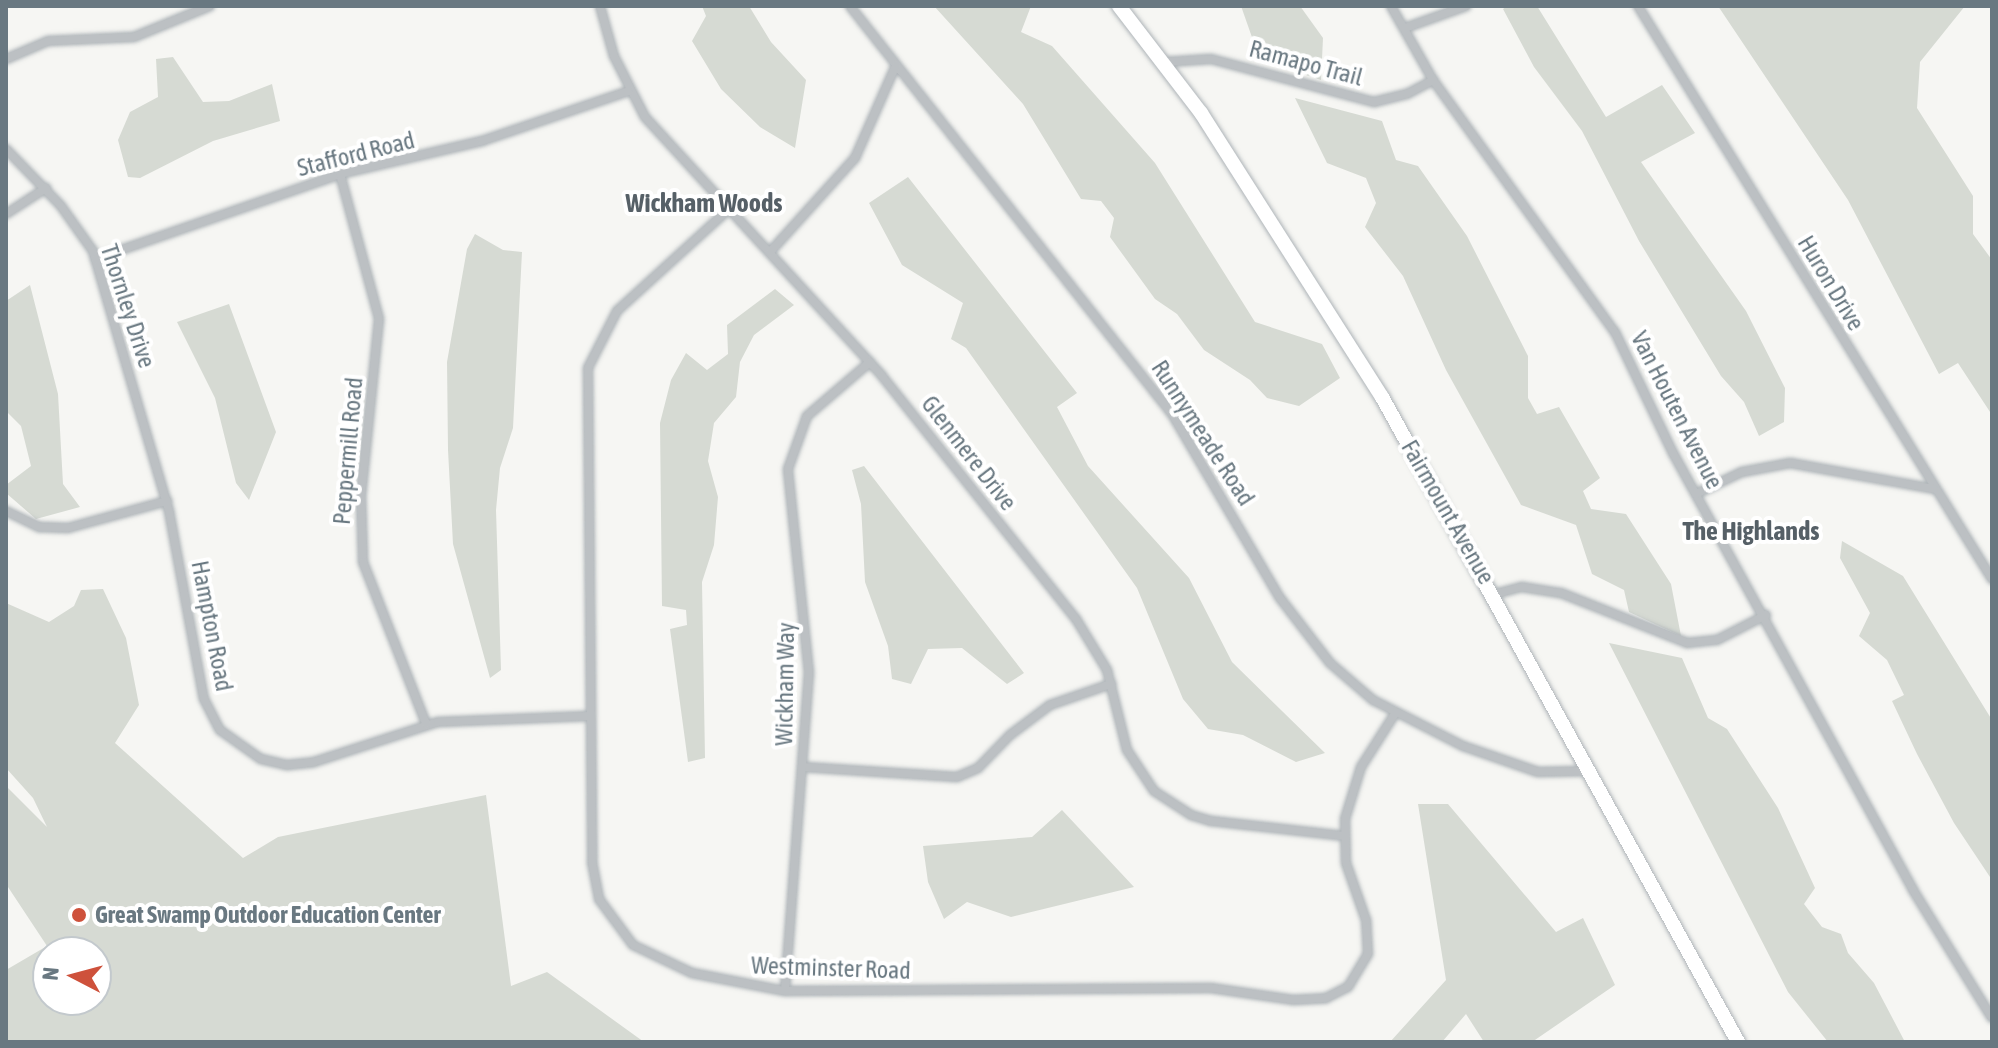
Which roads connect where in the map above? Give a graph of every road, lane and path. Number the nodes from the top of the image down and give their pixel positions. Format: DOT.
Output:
graph roads {
  1 [pos="210,6"];
  2 [pos="600,6"];
  3 [pos="850,6"];
  4 [pos="1119,6"];
  5 [pos="1391,6"];
  6 [pos="1466,6"];
  7 [pos="1638,6"];
  8 [pos="1405,28"];
  9 [pos="6,59"];
  10 [pos="1165,62"];
  11 [pos="896,65"];
  12 [pos="1433,80"];
  13 [pos="629,91"];
  14 [pos="6,149"];
  15 [pos="340,174"];
  16 [pos="46,188"];
  17 [pos="729,209"];
  18 [pos="6,214"];
  19 [pos="770,252"];
  20 [pos="95,259"];
  21 [pos="870,362"];
  22 [pos="1934,489"];
  23 [pos="1696,494"];
  24 [pos="167,501"];
  25 [pos="6,511"];
  26 [pos="1992,579"];
  27 [pos="1495,594"];
  28 [pos="1766,615"];
  29 [pos="1111,684"];
  30 [pos="1396,712"];
  31 [pos="590,716"];
  32 [pos="426,724"];
  33 [pos="803,767"];
  34 [pos="1589,771"];
  35 [pos="1344,836"];
  36 [pos="785,991"];
  37 [pos="1992,1018"];
  38 [pos="1738,1042"];
  1 -- 9 [label="street"];
  2 -- 13 [label="street, Glenmere Drive"];
  3 -- 11 [label="street, Runnymeade Road"];
  4 -- 10 [label="main road, Fairmount Avenue"];
  5 -- 8 [label="street, Van Houten Avenue"];
  6 -- 8 [label="street"];
  7 -- 22 [label="street, Huron Drive"];
  8 -- 12 [label="street, Van Houten Avenue"];
  10 -- 12 [label="street, Ramapo Trail"];
  10 -- 27 [label="main road, Fairmount Avenue"];
  11 -- 19 [label="street"];
  11 -- 30 [label="street, Runnymeade Road"];
  12 -- 23 [label="street, Van Houten Avenue"];
  13 -- 15 [label="street, Stafford Road"];
  13 -- 17 [label="street, Glenmere Drive"];
  14 -- 16 [label="street, Thornley Drive"];
  15 -- 20 [label="street, Stafford Road"];
  15 -- 32 [label="street, Peppermill Road"];
  16 -- 18 [label="street"];
  16 -- 20 [label="street, Thornley Drive"];
  17 -- 19 [label="street, Glenmere Drive"];
  17 -- 31 [label="street, Westminster Road"];
  19 -- 21 [label="street, Glenmere Drive"];
  20 -- 24 [label="street, Thornley Drive"];
  21 -- 29 [label="street, Glenmere Drive"];
  21 -- 33 [label="street, Wickham Way"];
  22 -- 23 [label="street"];
  22 -- 26 [label="street, Huron Drive"];
  23 -- 28 [label="street, Van Houten Avenue"];
  24 -- 25 [label="street"];
  24 -- 32 [label="street, Hampton Road"];
  27 -- 28 [label="street"];
  27 -- 34 [label="main road, Fairmount Avenue"];
  28 -- 37 [label="street, Van Houten Avenue"];
  29 -- 33 [label="street"];
  29 -- 35 [label="street, Glenmere Drive"];
  30 -- 34 [label="street, Runnymeade Road"];
  30 -- 35 [label="street, Westminster Road"];
  31 -- 32 [label="street, Hampton Road"];
  31 -- 36 [label="street, Westminster Road"];
  33 -- 36 [label="street, Wickham Way"];
  34 -- 38 [label="main road, Fairmount Avenue"];
  35 -- 36 [label="street, Westminster Road"];
}
